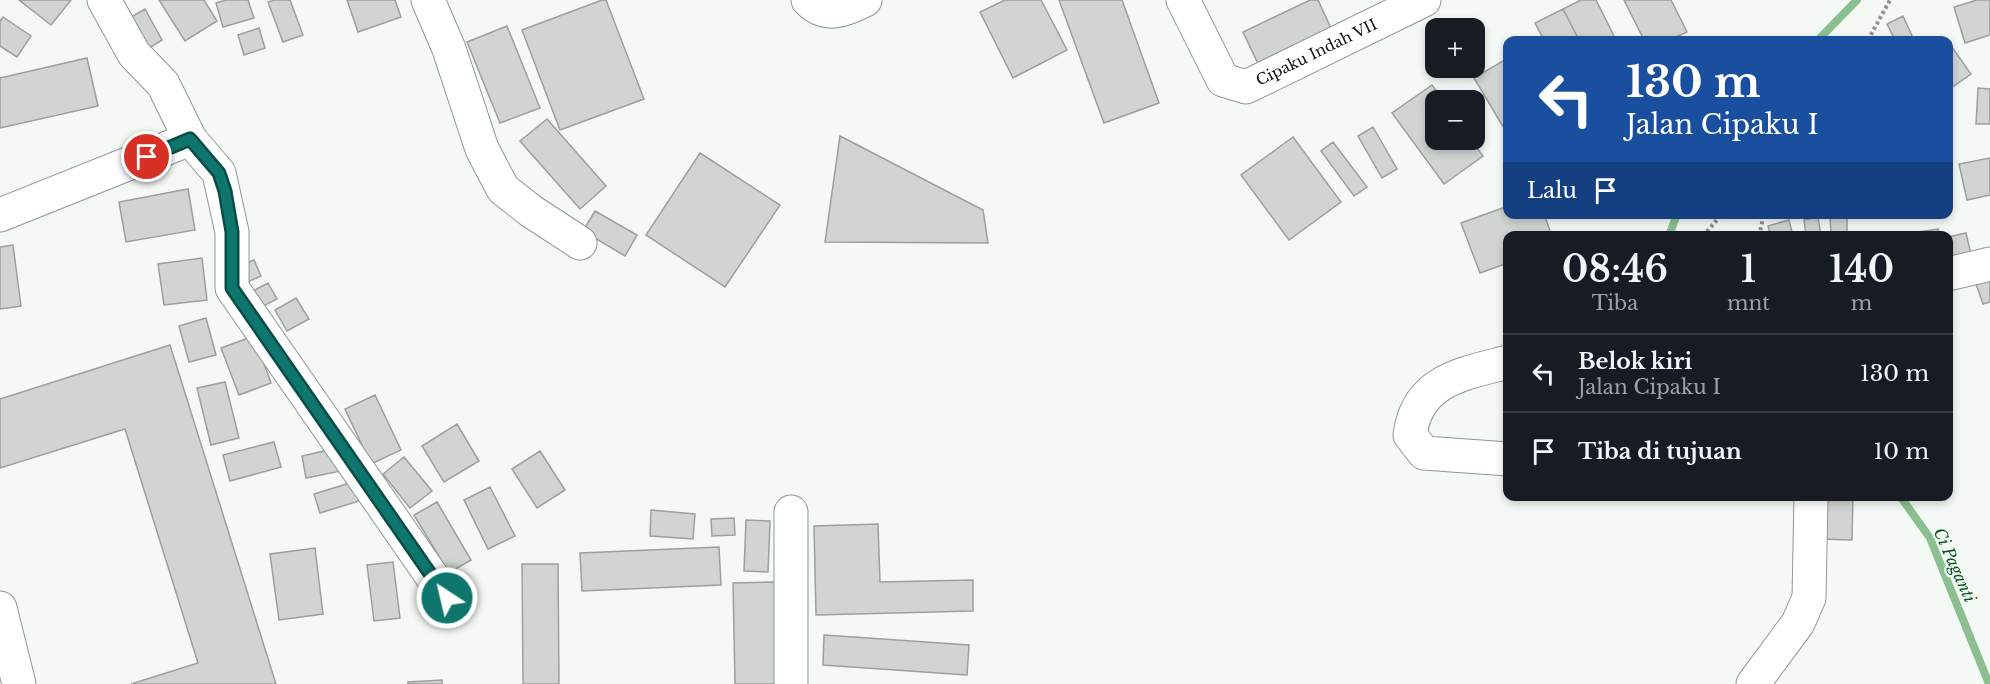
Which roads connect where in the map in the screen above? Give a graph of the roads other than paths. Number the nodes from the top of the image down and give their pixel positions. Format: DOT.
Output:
graph roads {
  1 [pos="104,0"];
  2 [pos="428,0"];
  3 [pos="808,0"];
  4 [pos="865,0"];
  5 [pos="1183,0"];
  6 [pos="1424,0"];
  7 [pos="190,139"];
  8 [pos="0,215"];
  9 [pos="580,243"];
  10 [pos="1990,264"];
  11 [pos="1953,273"];
  12 [pos="1503,363"];
  13 [pos="1503,459"];
  14 [pos="1811,501"];
  15 [pos="791,512"];
  16 [pos="447,598"];
  17 [pos="0,608"];
  18 [pos="19,684"];
  19 [pos="791,684"];
  20 [pos="1753,684"];
  1 -- 7 [label="street"];
  2 -- 9 [label="street"];
  3 -- 4 [label="street"];
  5 -- 6 [label="street, Cipaku Indah VII"];
  7 -- 8 [label="street"];
  7 -- 16 [label="street"];
  10 -- 11 [label="street"];
  12 -- 13 [label="street"];
  14 -- 20 [label="street"];
  15 -- 19 [label="street"];
  17 -- 18 [label="street"];
}
